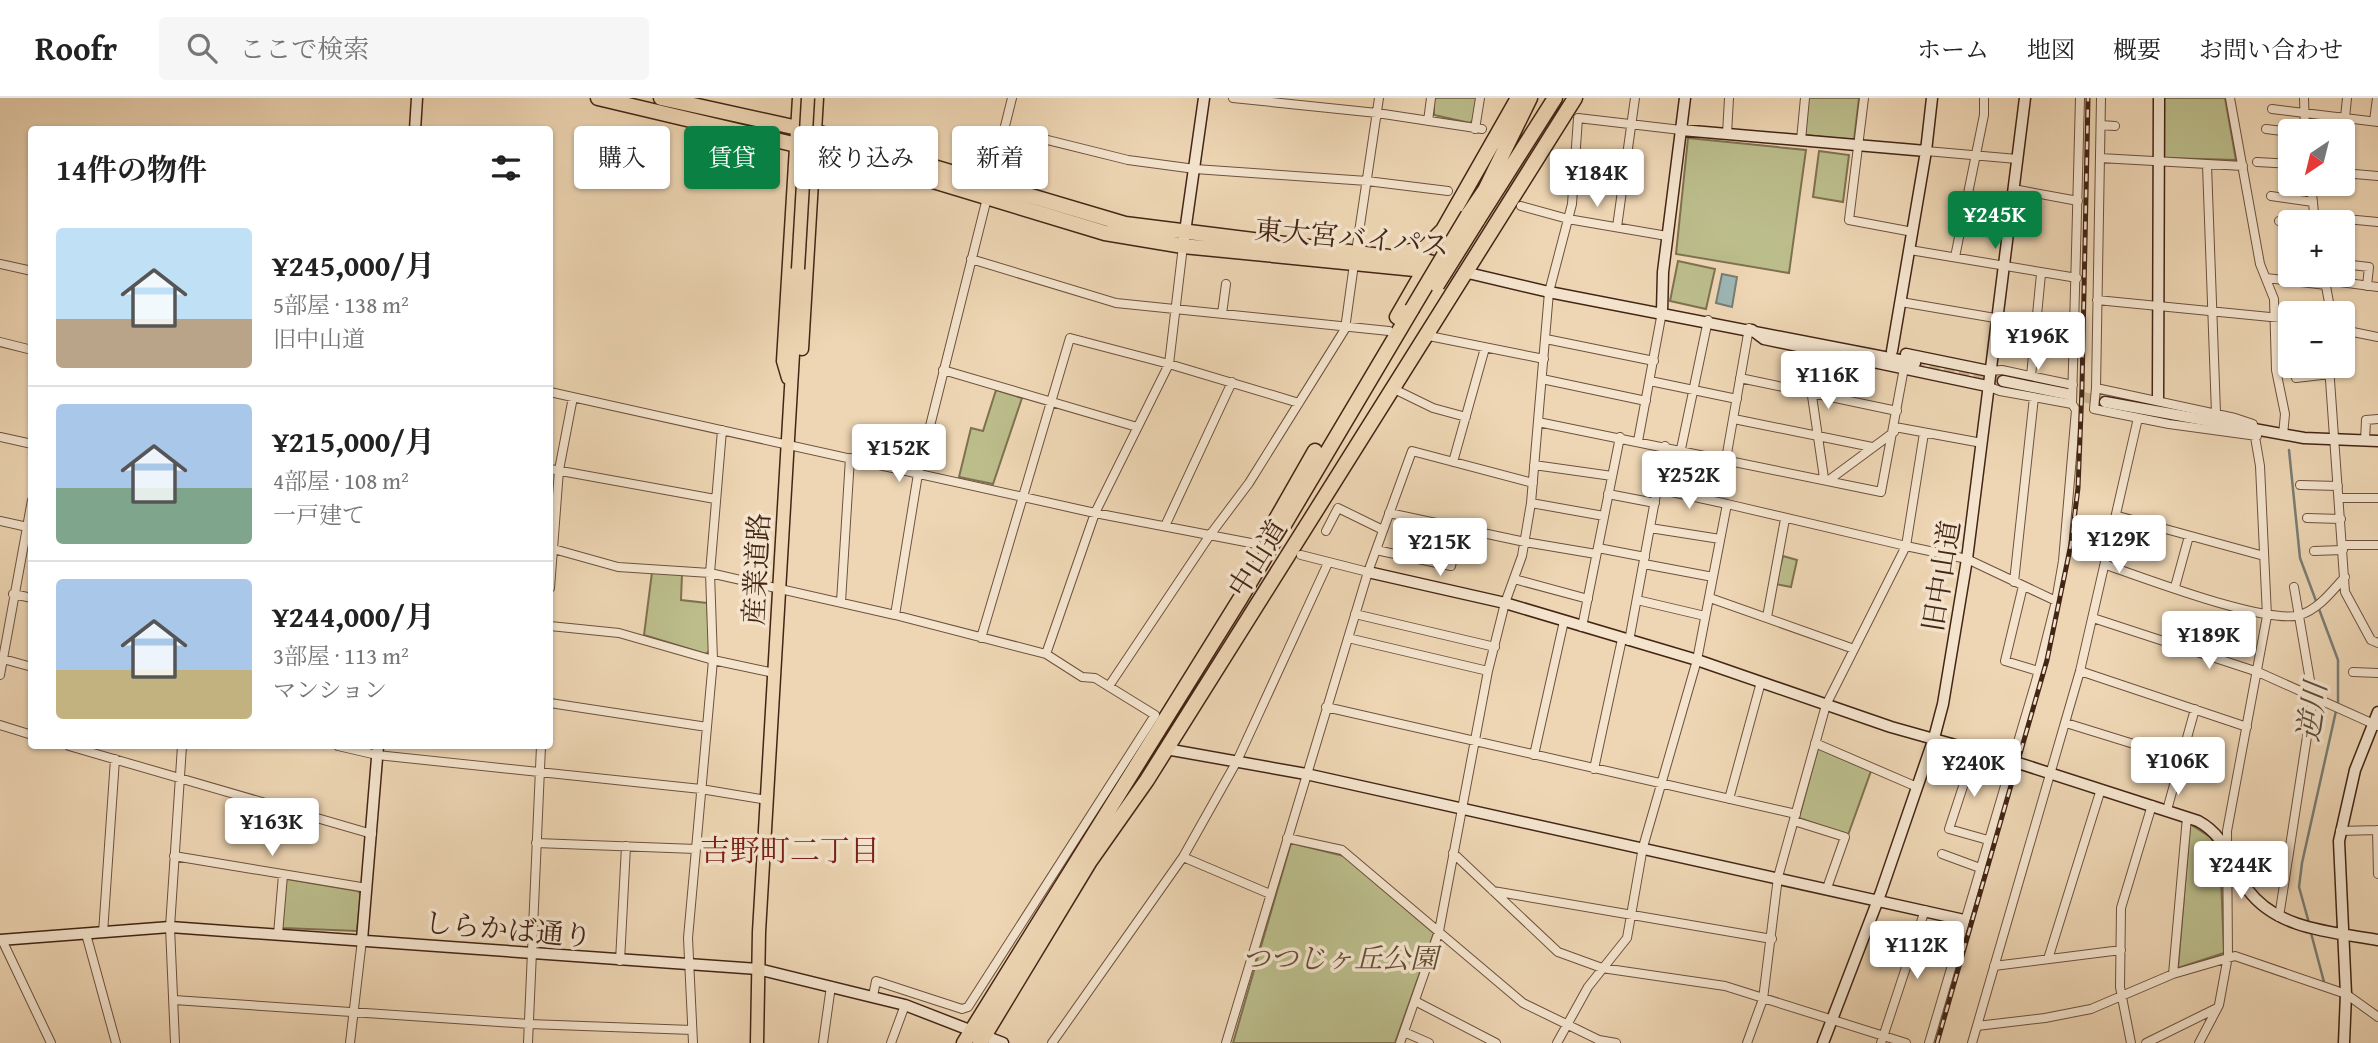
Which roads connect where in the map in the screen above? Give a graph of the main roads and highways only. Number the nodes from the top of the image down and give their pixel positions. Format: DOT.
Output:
graph roads {
  1 [pos="598,98"];
  2 [pos="661,98"];
  3 [pos="799,98"];
  4 [pos="808,98"];
  5 [pos="817,98"];
  6 [pos="1510,98"];
  7 [pos="1518,98"];
  8 [pos="1530,98"];
  9 [pos="1545,98"];
  10 [pos="1555,98"];
  11 [pos="1575,98"];
  12 [pos="794,126"];
  13 [pos="797,126"];
  14 [pos="816,126"];
  15 [pos="1484,130"];
  16 [pos="794,142"];
  17 [pos="938,175"];
  18 [pos="938,179"];
  19 [pos="794,189"];
  20 [pos="812,189"];
  21 [pos="1485,190"];
  22 [pos="988,192"];
  23 [pos="1473,218"];
  24 [pos="1443,230"];
  25 [pos="1378,256"];
  26 [pos="1355,258"];
  27 [pos="1426,267"];
  28 [pos="1464,272"];
  29 [pos="791,392"];
  30 [pos="1243,603"];
  31 [pos="1213,674"];
  32 [pos="1090,861"];
  33 [pos="975,1038"];
  34 [pos="757,1043"];
  1 -- 16 [label="highway, 東大宮バイパス"];
  2 -- 12 [label="highway, 東大宮バイパス"];
  3 -- 13 [label="main road"];
  4 -- 29 [label="main road, 産業道路, bridge"];
  5 -- 14 [label="main road"];
  6 -- 15 [label="highway"];
  7 -- 15 [label="highway"];
  8 -- 21 [label="highway, 中山道"];
  9 -- 21 [label="highway"];
  10 -- 23 [label="highway"];
  11 -- 28 [label="highway, 中山道"];
  15 -- 24 [label="highway"];
  17 -- 22 [label="highway, 東大宮バイパス"];
  18 -- 22 [label="highway, 東大宮バイパス"];
  19 -- 29 [label="main road"];
  20 -- 29 [label="main road"];
  21 -- 23 [label="highway, 中山道"];
  22 -- 26 [label="highway, 東大宮バイパス"];
  23 -- 30 [label="highway, 中山道, bridge"];
  24 -- 25 [label="highway"];
  24 -- 28 [label="highway"];
  25 -- 26 [label="highway, 東大宮バイパス"];
  25 -- 27 [label="highway, 東大宮バイパス"];
  26 -- 27 [label="highway, 東大宮バイパス"];
  27 -- 28 [label="highway, 東大宮バイパス"];
  27 -- 30 [label="highway"];
  28 -- 31 [label="highway, 中山道"];
  29 -- 34 [label="main road, 産業道路"];
  30 -- 31 [label="highway"];
  30 -- 32 [label="highway"];
  30 -- 33 [label="highway, 中山道"];
  31 -- 32 [label="highway, 中山道"];
  32 -- 33 [label="highway, 中山道"];
}
